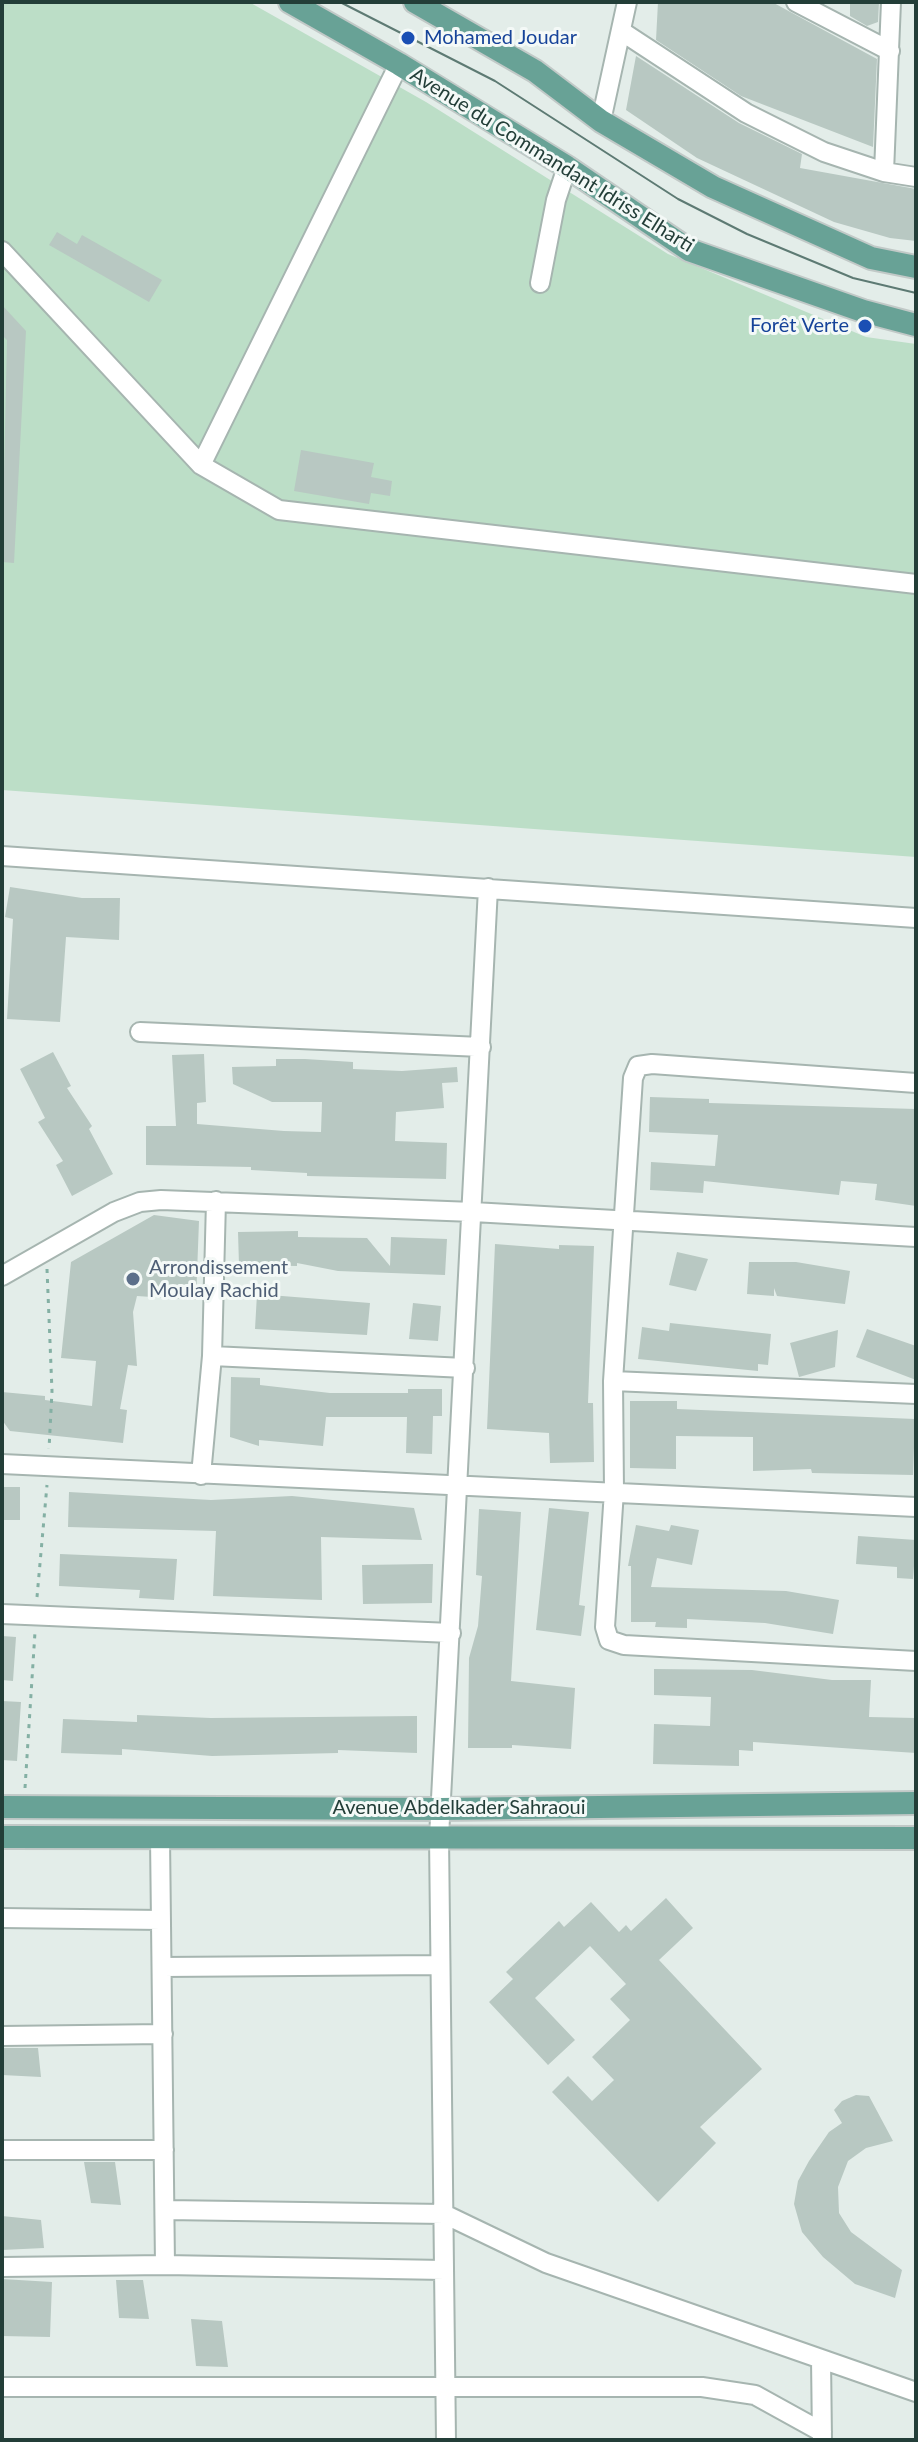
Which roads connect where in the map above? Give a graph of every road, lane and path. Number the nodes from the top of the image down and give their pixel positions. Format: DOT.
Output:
graph roads {
  1 [pos="290,2"];
  2 [pos="415,2"];
  3 [pos="627,2"];
  4 [pos="796,2"];
  5 [pos="891,2"];
  6 [pos="621,31"];
  7 [pos="890,51"];
  8 [pos="399,64"];
  9 [pos="601,121"];
  10 [pos="567,167"];
  11 [pos="884,172"];
  12 [pos="916,177"];
  13 [pos="2,251"];
  14 [pos="916,267"];
  15 [pos="540,283"];
  16 [pos="916,325"];
  17 [pos="201,465"];
  18 [pos="916,584"];
  19 [pos="2,856"];
  20 [pos="488,888"];
  21 [pos="916,918"];
  22 [pos="140,1032"];
  23 [pos="481,1047"];
  24 [pos="916,1083"];
  25 [pos="216,1201"];
  26 [pos="473,1212"];
  27 [pos="623,1221"];
  28 [pos="916,1237"];
  29 [pos="46,1253"];
  30 [pos="2,1276"];
  31 [pos="212,1356"];
  32 [pos="465,1368"];
  33 [pos="613,1381"];
  34 [pos="916,1394"];
  35 [pos="2,1464"];
  36 [pos="48,1466"];
  37 [pos="201,1475"];
  38 [pos="458,1488"];
  39 [pos="614,1491"];
  40 [pos="916,1507"];
  41 [pos="2,1614"];
  42 [pos="36,1616"];
  43 [pos="451,1633"];
  44 [pos="916,1661"];
  45 [pos="916,1803"];
  46 [pos="13,1807"];
  47 [pos="441,1809"];
  48 [pos="2,1837"];
  49 [pos="439,1837"];
  50 [pos="160,1838"];
  51 [pos="916,1838"];
  52 [pos="2,1918"];
  53 [pos="161,1920"];
  54 [pos="440,1965"];
  55 [pos="162,1967"];
  56 [pos="163,2034"];
  57 [pos="2,2036"];
  58 [pos="2,2150"];
  59 [pos="164,2150"];
  60 [pos="166,2210"];
  61 [pos="444,2214"];
  62 [pos="165,2265"];
  63 [pos="2,2267"];
  64 [pos="444,2270"];
  65 [pos="821,2359"];
  66 [pos="2,2387"];
  67 [pos="445,2388"];
  68 [pos="916,2392"];
  69 [pos="822,2436"];
  70 [pos="446,2440"];
  1 -- 8 [label="main road, Avenue du Commandant Idriss Elharti"];
  2 -- 9 [label="main road"];
  3 -- 6 [label="street"];
  4 -- 7 [label="street"];
  5 -- 7 [label="street"];
  6 -- 9 [label="street"];
  6 -- 11 [label="street"];
  7 -- 11 [label="street"];
  8 -- 10 [label="main road, Avenue du Commandant Idriss Elharti"];
  8 -- 17 [label="street"];
  9 -- 14 [label="main road"];
  10 -- 15 [label="street"];
  10 -- 16 [label="main road, Avenue du Commandant Idriss Elharti"];
  11 -- 12 [label="street"];
  13 -- 17 [label="street"];
  17 -- 18 [label="street"];
  19 -- 20 [label="street"];
  20 -- 21 [label="street"];
  20 -- 23 [label="street"];
  22 -- 23 [label="street"];
  23 -- 26 [label="street"];
  24 -- 27 [label="street"];
  25 -- 26 [label="street"];
  25 -- 29 [label="street"];
  25 -- 31 [label="street"];
  26 -- 27 [label="street"];
  26 -- 32 [label="street"];
  27 -- 28 [label="street"];
  27 -- 33 [label="street"];
  29 -- 30 [label="street"];
  29 -- 36 [label="path"];
  31 -- 32 [label="street"];
  31 -- 37 [label="street"];
  32 -- 38 [label="street"];
  33 -- 34 [label="street"];
  33 -- 39 [label="street"];
  35 -- 36 [label="street"];
  36 -- 37 [label="street"];
  36 -- 42 [label="path"];
  37 -- 38 [label="street"];
  38 -- 39 [label="street"];
  38 -- 43 [label="street"];
  39 -- 40 [label="street"];
  39 -- 44 [label="street"];
  41 -- 42 [label="street"];
  42 -- 43 [label="street"];
  42 -- 46 [label="path"];
  43 -- 47 [label="street"];
  45 -- 47 [label="main road, Avenue Abdelkader Sahraoui"];
  46 -- 47 [label="main road, Avenue Abdelkader Sahraoui"];
  47 -- 49 [label="street"];
  48 -- 50 [label="main road, Avenue Abdelkader Sahraoui"];
  49 -- 50 [label="main road, Avenue Abdelkader Sahraoui"];
  49 -- 51 [label="main road, Avenue Abdelkader Sahraoui"];
  49 -- 54 [label="street"];
  50 -- 53 [label="street"];
  52 -- 53 [label="street"];
  53 -- 55 [label="street"];
  54 -- 55 [label="street"];
  54 -- 61 [label="street"];
  55 -- 56 [label="street"];
  56 -- 57 [label="street"];
  56 -- 59 [label="street"];
  58 -- 59 [label="street"];
  59 -- 60 [label="street"];
  60 -- 61 [label="street"];
  60 -- 62 [label="street"];
  61 -- 64 [label="street"];
  61 -- 65 [label="street"];
  62 -- 63 [label="street"];
  62 -- 64 [label="street"];
  64 -- 67 [label="street"];
  65 -- 68 [label="street"];
  65 -- 69 [label="street"];
  66 -- 67 [label="street"];
  67 -- 69 [label="street"];
  67 -- 70 [label="street"];
}
